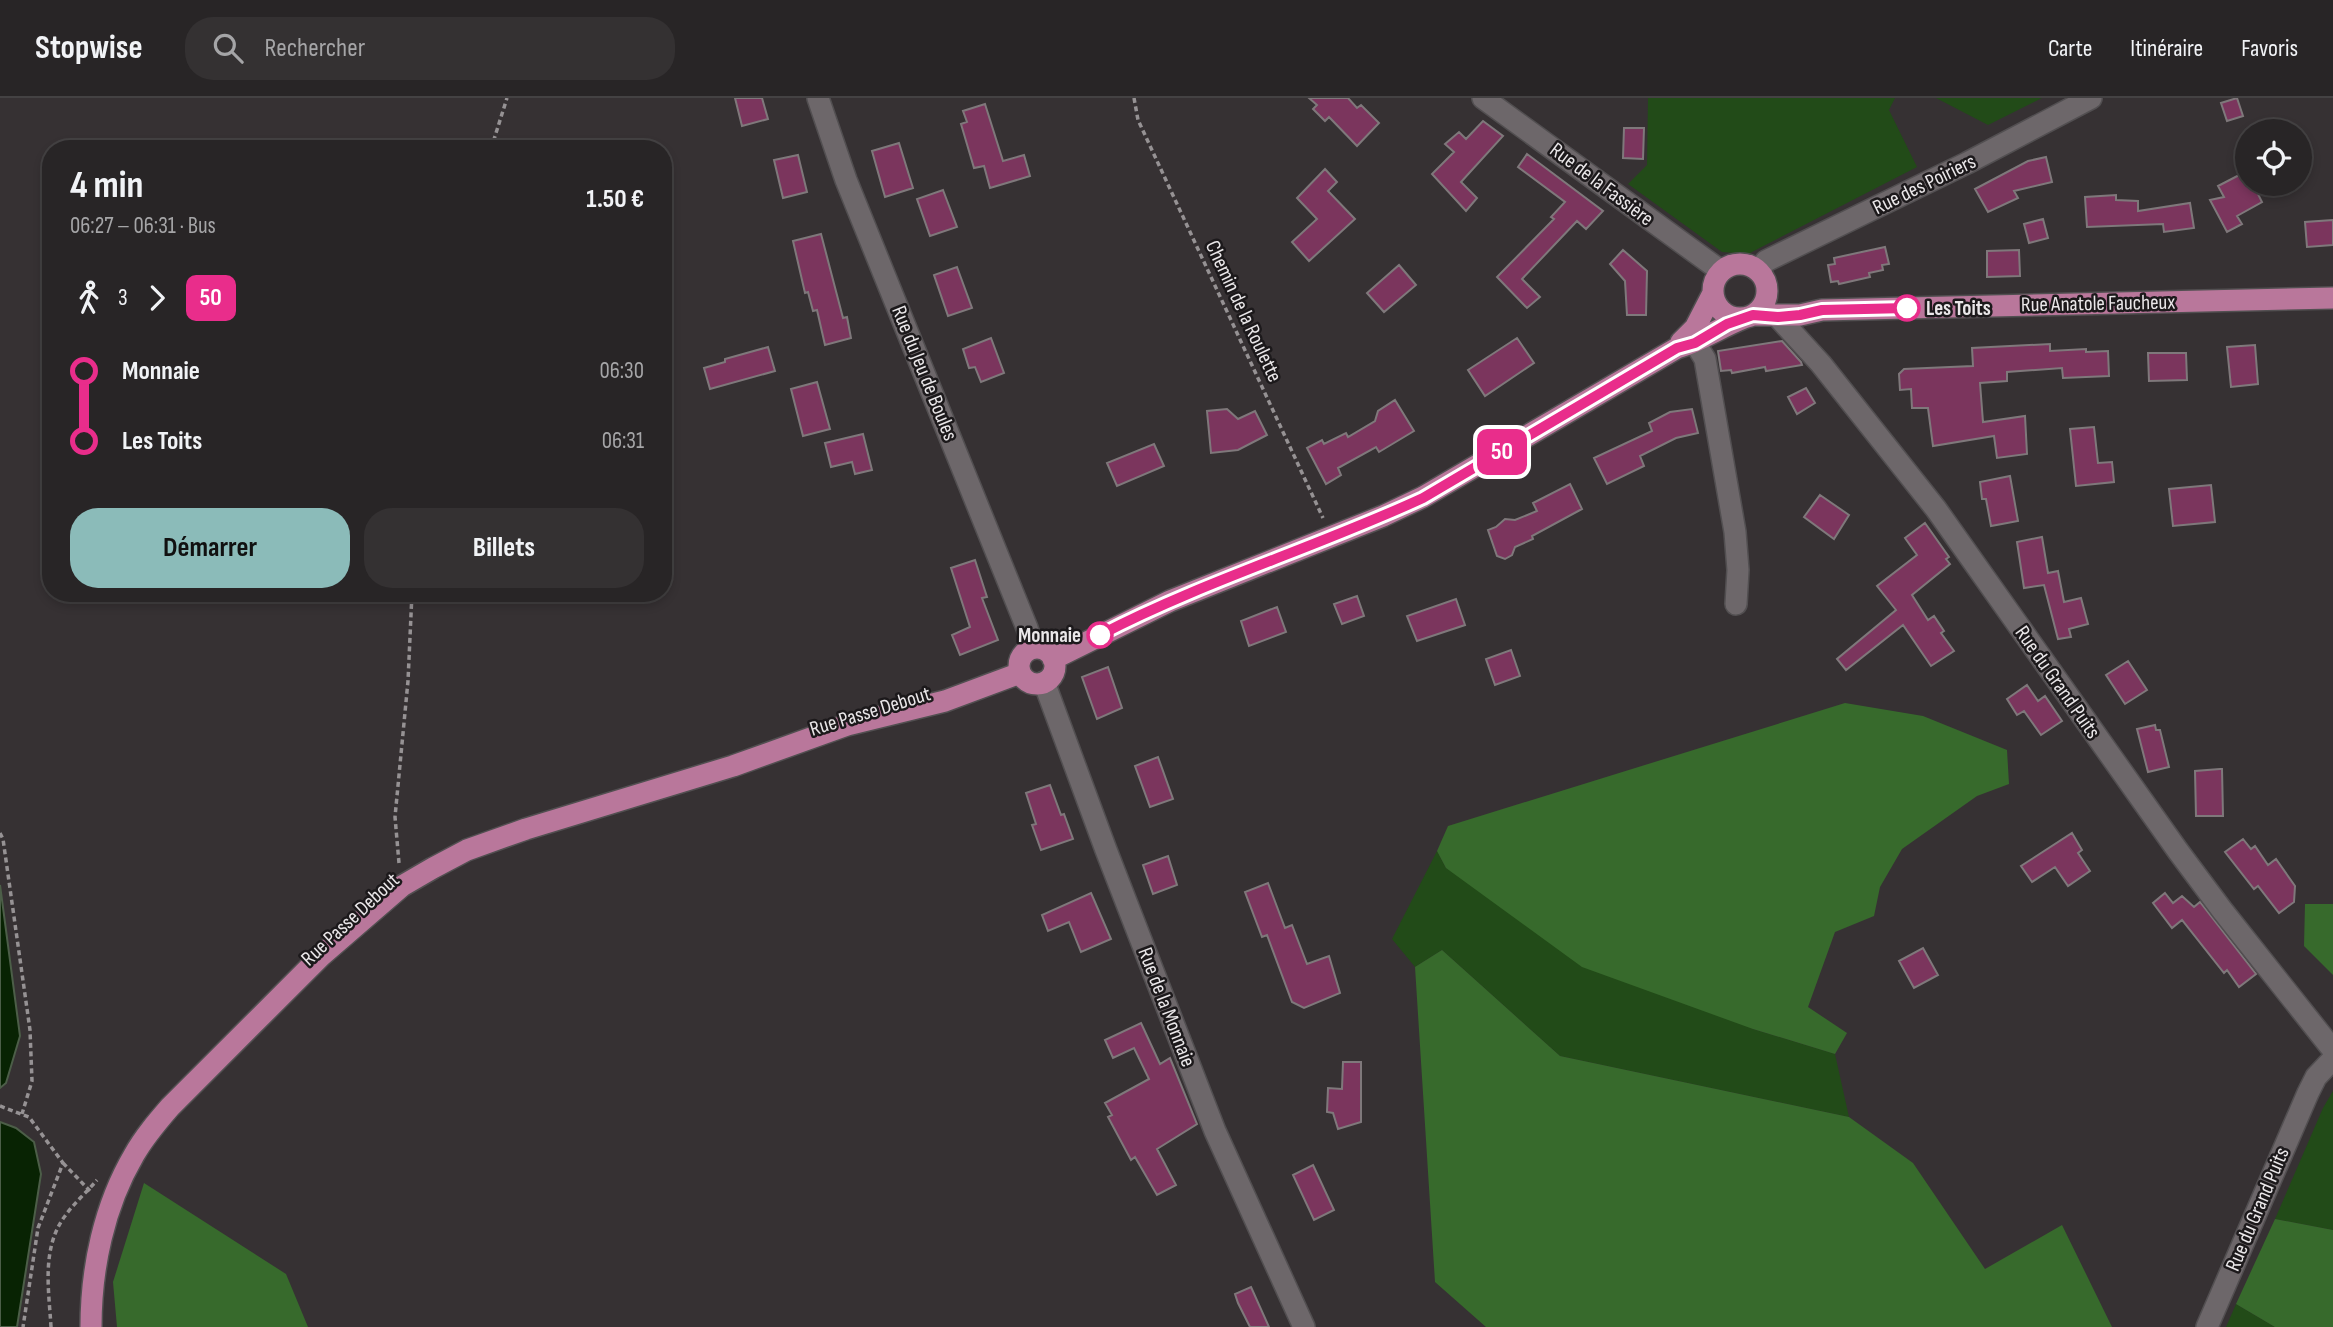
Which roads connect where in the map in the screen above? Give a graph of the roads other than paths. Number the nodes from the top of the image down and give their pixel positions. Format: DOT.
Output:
graph roads {
  1 [pos="818,98"];
  2 [pos="1483,98"];
  3 [pos="2091,98"];
  4 [pos="1721,271"];
  5 [pos="1758,271"];
  6 [pos="1767,293"];
  7 [pos="1712,295"];
  8 [pos="2333,298"];
  9 [pos="1822,310"];
  10 [pos="1749,317"];
  11 [pos="1778,317"];
  12 [pos="1686,345"];
  13 [pos="1736,604"];
  14 [pos="1033,648"];
  15 [pos="1054,659"];
  16 [pos="1020,673"];
  17 [pos="1044,682"];
  18 [pos="2333,1050"];
  19 [pos="2333,1059"];
  20 [pos="91,1327"];
  21 [pos="1304,1327"];
  22 [pos="2207,1327"];
  1 -- 14 [label="street, Rue du Jeu de Boules"];
  2 -- 4 [label="street, Rue de la Fassière"];
  3 -- 5 [label="street, Rue des Poiriers"];
  4 -- 5 [label="main road"];
  4 -- 7 [label="main road"];
  5 -- 6 [label="main road"];
  6 -- 9 [label="main road, Rue Anatole Faucheux"];
  6 -- 10 [label="main road"];
  7 -- 10 [label="main road"];
  7 -- 12 [label="main road"];
  8 -- 9 [label="main road, Rue Anatole Faucheux"];
  9 -- 11 [label="main road, Rue Anatole Faucheux"];
  10 -- 11 [label="main road, Rue Anatole Faucheux"];
  10 -- 12 [label="main road"];
  11 -- 18 [label="street, Rue du Grand Puits"];
  12 -- 13 [label="street"];
  12 -- 15 [label="main road"];
  14 -- 15 [label="main road"];
  14 -- 16 [label="main road"];
  15 -- 17 [label="main road"];
  16 -- 17 [label="main road"];
  16 -- 20 [label="main road, Rue Passe Debout"];
  17 -- 21 [label="street, Rue de la Monnaie"];
  19 -- 22 [label="street, Rue du Grand Puits"];
}
